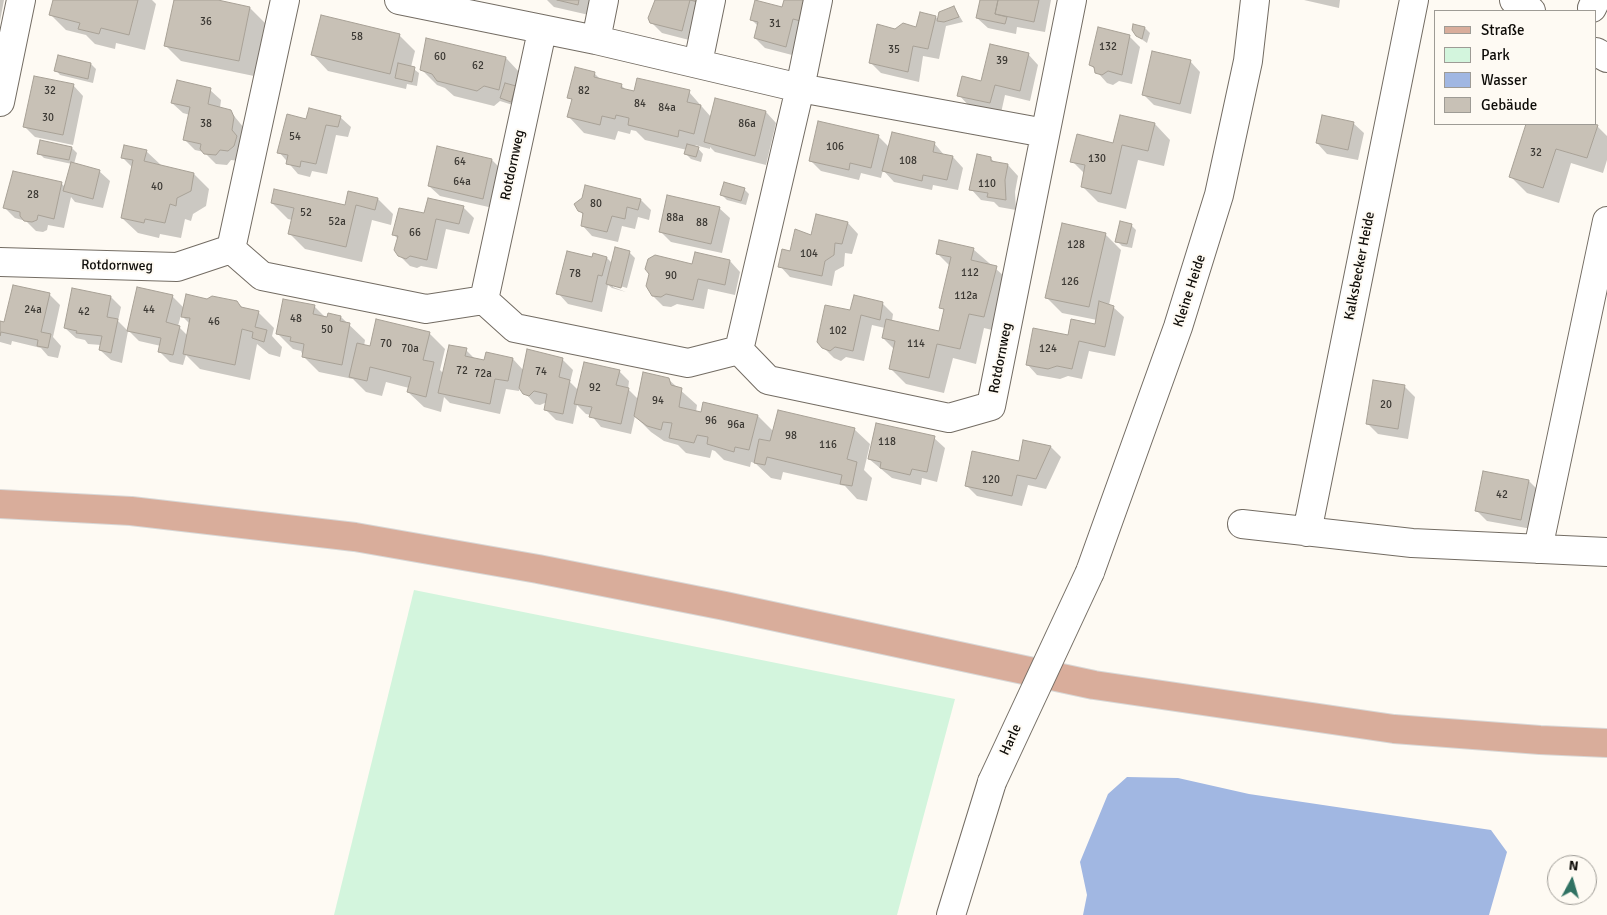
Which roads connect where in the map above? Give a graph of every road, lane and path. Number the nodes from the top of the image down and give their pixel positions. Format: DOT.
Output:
graph roads {
  1 [pos="21,0"];
  2 [pos="284,0"];
  3 [pos="399,0"];
  4 [pos="604,0"];
  5 [pos="711,0"];
  6 [pos="818,0"];
  7 [pos="1072,0"];
  8 [pos="1254,0"];
  9 [pos="1414,0"];
  10 [pos="1514,0"];
  11 [pos="496,10"];
  12 [pos="1529,10"];
  13 [pos="542,30"];
  14 [pos="596,40"];
  15 [pos="698,63"];
  16 [pos="800,88"];
  17 [pos="0,102"];
  18 [pos="1046,133"];
  19 [pos="1607,221"];
  20 [pos="231,249"];
  21 [pos="0,262"];
  22 [pos="484,300"];
  23 [pos="739,350"];
  24 [pos="0,504"];
  25 [pos="1242,524"];
  26 [pos="1307,532"];
  27 [pos="1538,549"];
  28 [pos="1607,552"];
  29 [pos="1090,572"];
  30 [pos="1607,743"];
  31 [pos="950,915"];
  1 -- 17 [label="street"];
  2 -- 20 [label="street"];
  3 -- 11 [label="street"];
  4 -- 14 [label="street"];
  5 -- 15 [label="street"];
  6 -- 16 [label="street"];
  7 -- 18 [label="street, Rotdornweg"];
  8 -- 29 [label="street, Kleine Heide"];
  9 -- 26 [label="street, Kalksbecker Heide"];
  10 -- 12 [label="street"];
  11 -- 13 [label="street"];
  13 -- 14 [label="street"];
  13 -- 22 [label="street, Rotdornweg"];
  14 -- 15 [label="street"];
  15 -- 16 [label="street"];
  16 -- 18 [label="street"];
  16 -- 23 [label="street"];
  18 -- 23 [label="street, Rotdornweg"];
  19 -- 27 [label="street"];
  20 -- 21 [label="street, Rotdornweg"];
  20 -- 22 [label="street"];
  22 -- 23 [label="street"];
  24 -- 30 [label="main road"];
  25 -- 26 [label="street"];
  26 -- 27 [label="street"];
  27 -- 28 [label="street"];
  29 -- 31 [label="street, Harle, bridge"];
}
